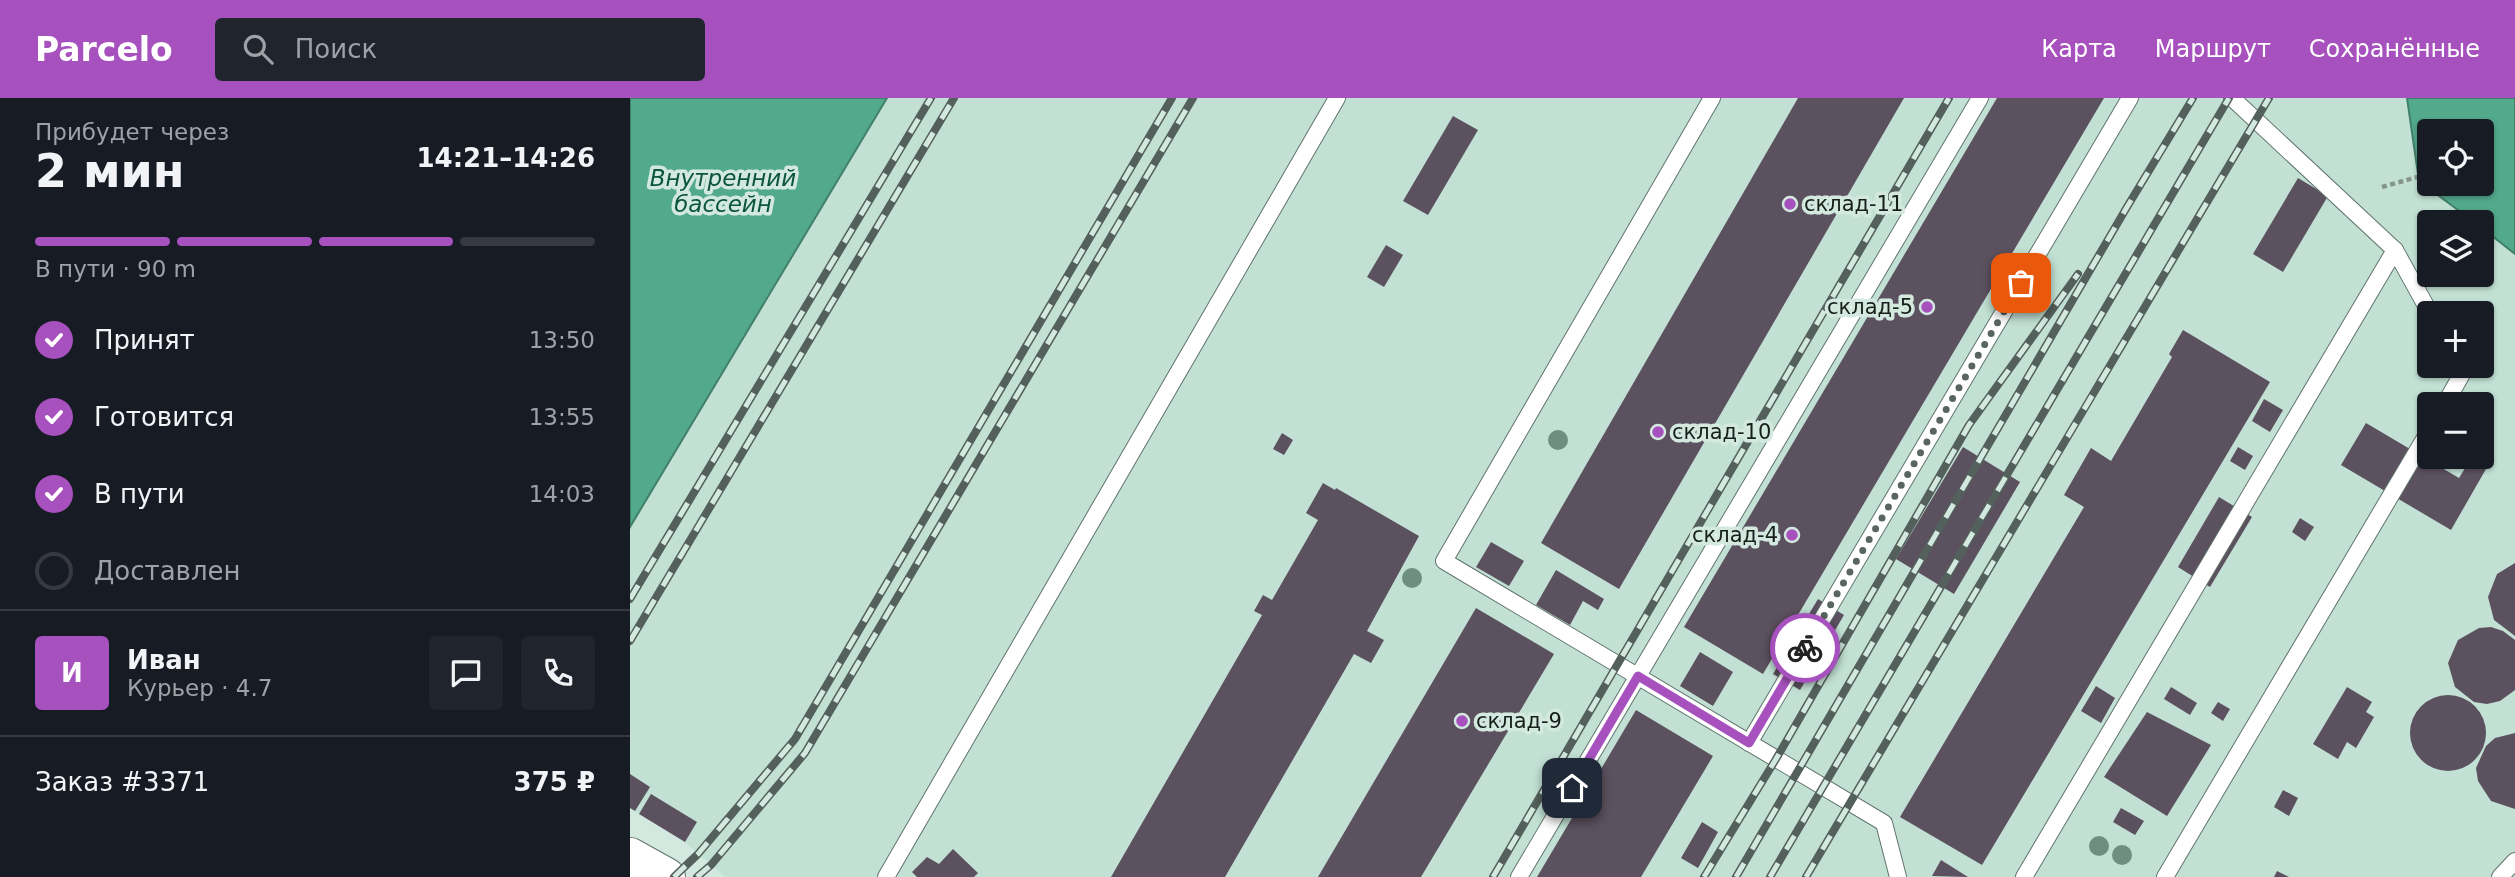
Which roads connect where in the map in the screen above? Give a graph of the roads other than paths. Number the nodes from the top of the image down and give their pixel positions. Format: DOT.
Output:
graph roads {
  1 [pos="1337,98"];
  2 [pos="1712,98"];
  3 [pos="1980,98"];
  4 [pos="2130,98"];
  5 [pos="2232,98"];
  6 [pos="2395,250"];
  7 [pos="2423,301"];
  8 [pos="2417,451"];
  9 [pos="1638,676"];
  10 [pos="1749,743"];
  11 [pos="630,857"];
  12 [pos="2515,862"];
  13 [pos="666,877"];
  14 [pos="886,877"];
  15 [pos="1519,877"];
  16 [pos="1898,877"];
  17 [pos="2024,877"];
  18 [pos="2165,877"];
  19 [pos="2500,877"];
  1 -- 14 [label="lane"];
  2 -- 9 [label="lane"];
  3 -- 9 [label="lane"];
  4 -- 10 [label="lane"];
  5 -- 6 [label="lane"];
  6 -- 7 [label="lane"];
  6 -- 17 [label="lane"];
  8 -- 18 [label="lane"];
  9 -- 10 [label="lane"];
  9 -- 15 [label="lane"];
  10 -- 16 [label="lane"];
  11 -- 13 [label="street"];
  12 -- 19 [label="lane"];
}
